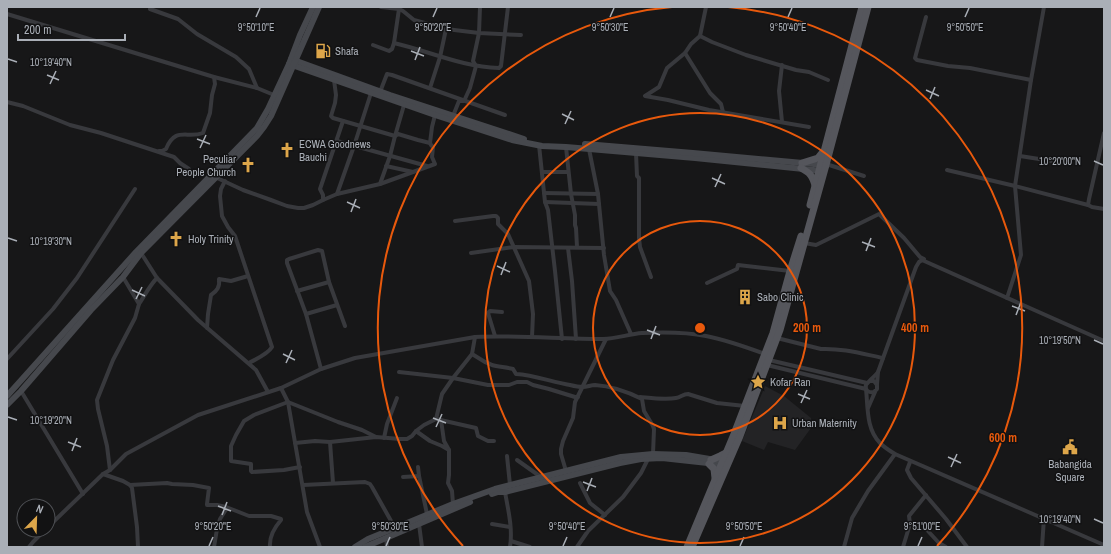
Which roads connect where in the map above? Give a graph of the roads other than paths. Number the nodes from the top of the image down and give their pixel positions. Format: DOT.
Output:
graph roads {
  1 [pos="313,7"];
  2 [pos="319,7"];
  3 [pos="381,7"];
  4 [pos="480,7"];
  5 [pos="508,7"];
  6 [pos="706,7"];
  7 [pos="862,7"];
  8 [pos="868,7"];
  9 [pos="1044,7"];
  10 [pos="150,9"];
  11 [pos="399,10"];
  12 [pos="7,14"];
  13 [pos="926,17"];
  14 [pos="446,29"];
  15 [pos="479,33"];
  16 [pos="505,34"];
  17 [pos="521,35"];
  18 [pos="700,36"];
  19 [pos="394,43"];
  20 [pos="856,43"];
  21 [pos="373,46"];
  22 [pos="299,52"];
  23 [pos="685,53"];
  24 [pos="440,57"];
  25 [pos="292,62"];
  26 [pos="476,66"];
  27 [pos="782,66"];
  28 [pos="305,67"];
  29 [pos="214,77"];
  30 [pos="288,77"];
  31 [pos="334,80"];
  32 [pos="828,80"];
  33 [pos="1031,80"];
  34 [pos="257,88"];
  35 [pos="430,88"];
  36 [pos="380,92"];
  37 [pos="372,93"];
  38 [pos="274,95"];
  39 [pos="464,101"];
  40 [pos="7,102"];
  41 [pos="404,105"];
  42 [pos="723,112"];
  43 [pos="434,115"];
  44 [pos="506,115"];
  45 [pos="453,116"];
  46 [pos="343,121"];
  47 [pos="782,122"];
  48 [pos="360,126"];
  49 [pos="809,127"];
  50 [pos="1104,133"];
  51 [pos="395,136"];
  52 [pos="337,141"];
  53 [pos="430,143"];
  54 [pos="354,146"];
  55 [pos="539,146"];
  56 [pos="566,147"];
  57 [pos="589,148"];
  58 [pos="155,151"];
  59 [pos="824,151"];
  60 [pos="636,153"];
  61 [pos="390,156"];
  62 [pos="1020,156"];
  63 [pos="1058,162"];
  64 [pos="802,165"];
  65 [pos="386,166"];
  66 [pos="428,166"];
  67 [pos="823,167"];
  68 [pos="189,169"];
  69 [pos="947,170"];
  70 [pos="413,172"];
  71 [pos="542,172"];
  72 [pos="568,172"];
  73 [pos="213,176"];
  74 [pos="864,176"];
  75 [pos="225,181"];
  76 [pos="380,184"];
  77 [pos="815,185"];
  78 [pos="1015,186"];
  79 [pos="135,189"];
  80 [pos="544,193"];
  81 [pos="337,194"];
  82 [pos="571,194"];
  83 [pos="598,194"];
  84 [pos="323,200"];
  85 [pos="544,202"];
  86 [pos="573,203"];
  87 [pos="599,204"];
  88 [pos="1088,205"];
  89 [pos="1104,209"];
  90 [pos="455,221"];
  91 [pos="804,243"];
  92 [pos="514,247"];
  93 [pos="552,247"];
  94 [pos="578,247"];
  95 [pos="568,248"];
  96 [pos="604,248"];
  97 [pos="142,253"];
  98 [pos="471,253"];
  99 [pos="933,264"];
  100 [pos="790,271"];
  101 [pos="248,276"];
  102 [pos="123,277"];
  103 [pos="651,277"];
  104 [pos="158,278"];
  105 [pos="330,282"];
  106 [pos="707,283"];
  107 [pos="296,291"];
  108 [pos="1007,298"];
  109 [pos="139,304"];
  110 [pos="337,305"];
  111 [pos="502,312"];
  112 [pos="306,314"];
  113 [pos="345,326"];
  114 [pos="207,328"];
  115 [pos="631,334"];
  116 [pos="495,336"];
  117 [pos="475,337"];
  118 [pos="532,337"];
  119 [pos="777,338"];
  120 [pos="562,339"];
  121 [pos="576,339"];
  122 [pos="606,339"];
  123 [pos="1104,341"];
  124 [pos="472,354"];
  125 [pos="883,358"];
  126 [pos="7,359"];
  127 [pos="767,360"];
  128 [pos="249,363"];
  129 [pos="321,369"];
  130 [pos="399,372"];
  131 [pos="878,372"];
  132 [pos="453,378"];
  133 [pos="868,382"];
  134 [pos="877,384"];
  135 [pos="583,387"];
  136 [pos="19,388"];
  137 [pos="281,388"];
  138 [pos="866,389"];
  139 [pos="268,392"];
  140 [pos="875,392"];
  141 [pos="7,396"];
  142 [pos="636,396"];
  143 [pos="397,398"];
  144 [pos="578,398"];
  145 [pos="288,402"];
  146 [pos="7,405"];
  147 [pos="745,406"];
  148 [pos="868,408"];
  149 [pos="436,419"];
  150 [pos="442,420"];
  151 [pos="416,431"];
  152 [pos="376,437"];
  153 [pos="384,438"];
  154 [pos="330,442"];
  155 [pos="494,442"];
  156 [pos="295,443"];
  157 [pos="449,450"];
  158 [pos="726,452"];
  159 [pos="895,454"];
  160 [pos="507,456"];
  161 [pos="650,456"];
  162 [pos="517,460"];
  163 [pos="710,462"];
  164 [pos="910,462"];
  165 [pos="724,463"];
  166 [pos="300,467"];
  167 [pos="418,467"];
  168 [pos="110,470"];
  169 [pos="566,471"];
  170 [pos="103,474"];
  171 [pos="418,476"];
  172 [pos="403,477"];
  173 [pos="541,477"];
  174 [pos="715,479"];
  175 [pos="333,483"];
  176 [pos="580,483"];
  177 [pos="130,485"];
  178 [pos="303,485"];
  179 [pos="510,485"];
  180 [pos="505,492"];
  181 [pos="82,494"];
  182 [pos="926,495"];
  183 [pos="453,504"];
  184 [pos="227,508"];
  185 [pos="427,514"];
  186 [pos="605,515"];
  187 [pos="1044,518"];
  188 [pos="56,519"];
  189 [pos="419,524"];
  190 [pos="492,524"];
  191 [pos="510,527"];
  192 [pos="395,528"];
  193 [pos="927,530"];
  194 [pos="37,538"];
  195 [pos="386,538"];
  196 [pos="421,540"];
  197 [pos="511,541"];
  198 [pos="939,545"];
  199 [pos="1104,545"];
  200 [pos="29,547"];
  201 [pos="138,547"];
  202 [pos="214,547"];
  203 [pos="270,547"];
  204 [pos="320,547"];
  205 [pos="355,547"];
  206 [pos="365,547"];
  207 [pos="387,547"];
  208 [pos="422,547"];
  209 [pos="426,547"];
  210 [pos="510,547"];
  211 [pos="530,547"];
  212 [pos="578,547"];
  213 [pos="687,547"];
  214 [pos="692,547"];
  215 [pos="844,547"];
  216 [pos="903,547"];
  217 [pos="946,547"];
  218 [pos="967,547"];
  219 [pos="1042,547"];
  1 -- 25 [label="street"];
  2 -- 22 [label="street"];
  3 -- 11 [label="street"];
  4 -- 15 [label="street"];
  5 -- 16 [label="street"];
  6 -- 18 [label="street"];
  7 -- 20 [label="main road"];
  8 -- 20 [label="main road"];
  9 -- 33 [label="street"];
  10 -- 34 [label="street"];
  11 -- 14 [label="street"];
  11 -- 19 [label="street"];
  12 -- 29 [label="street"];
  13 -- 33 [label="street"];
  14 -- 15 [label="street"];
  14 -- 24 [label="street"];
  15 -- 16 [label="street"];
  15 -- 26 [label="street"];
  16 -- 17 [label="street"];
  16 -- 26 [label="street"];
  18 -- 23 [label="street"];
  18 -- 27 [label="street"];
  19 -- 21 [label="street"];
  19 -- 24 [label="street"];
  20 -- 59 [label="main road"];
  20 -- 67 [label="main road"];
  22 -- 25 [label="street"];
  22 -- 28 [label="street"];
  23 -- 42 [label="street"];
  23 -- 42 [label="street"];
  24 -- 26 [label="street"];
  24 -- 35 [label="street"];
  25 -- 28 [label="street"];
  25 -- 30 [label="street"];
  25 -- 38 [label="street"];
  26 -- 39 [label="street"];
  27 -- 32 [label="street"];
  27 -- 47 [label="street"];
  28 -- 30 [label="street"];
  28 -- 31 [label="street"];
  28 -- 36 [label="street"];
  29 -- 34 [label="street"];
  29 -- 58 [label="street"];
  30 -- 73 [label="street"];
  31 -- 37 [label="street"];
  31 -- 46 [label="street"];
  33 -- 62 [label="street"];
  34 -- 38 [label="street"];
  35 -- 36 [label="street"];
  35 -- 39 [label="street"];
  36 -- 45 [label="street"];
  37 -- 41 [label="street"];
  37 -- 48 [label="street"];
  38 -- 73 [label="street"];
  39 -- 44 [label="street"];
  39 -- 45 [label="street"];
  40 -- 58 [label="street"];
  41 -- 43 [label="street"];
  41 -- 51 [label="street"];
  42 -- 47 [label="street"];
  43 -- 53 [label="street"];
  43 -- 55 [label="street"];
  45 -- 64 [label="street"];
  46 -- 48 [label="street"];
  46 -- 52 [label="street"];
  47 -- 49 [label="street"];
  48 -- 51 [label="street"];
  48 -- 54 [label="street"];
  50 -- 88 [label="street"];
  51 -- 53 [label="street"];
  51 -- 61 [label="street"];
  52 -- 54 [label="street"];
  52 -- 84 [label="street"];
  53 -- 66 [label="street"];
  54 -- 61 [label="street"];
  54 -- 81 [label="street"];
  55 -- 56 [label="street"];
  55 -- 71 [label="street"];
  56 -- 57 [label="street"];
  56 -- 72 [label="street"];
  57 -- 60 [label="street"];
  57 -- 83 [label="street"];
  58 -- 68 [label="street"];
  59 -- 64 [label="main road"];
  59 -- 67 [label="main road"];
  60 -- 64 [label="street"];
  60 -- 103 [label="street"];
  61 -- 65 [label="street"];
  61 -- 66 [label="street"];
  62 -- 63 [label="street"];
  62 -- 78 [label="street"];
  64 -- 67 [label="street"];
  64 -- 77 [label="main road"];
  65 -- 70 [label="street"];
  65 -- 76 [label="street"];
  66 -- 70 [label="street"];
  67 -- 74 [label="street"];
  67 -- 77 [label="main road"];
  67 -- 91 [label="main road"];
  69 -- 78 [label="street"];
  70 -- 76 [label="street"];
  71 -- 72 [label="street"];
  71 -- 80 [label="street"];
  72 -- 82 [label="street"];
  73 -- 75 [label="street"];
  73 -- 97 [label="street"];
  73 -- 136 [label="street"];
  75 -- 84 [label="street"];
  75 -- 101 [label="street"];
  76 -- 81 [label="street"];
  77 -- 100 [label="main road"];
  78 -- 88 [label="street"];
  78 -- 108 [label="street"];
  79 -- 126 [label="street"];
  80 -- 82 [label="street"];
  80 -- 85 [label="street"];
  81 -- 84 [label="street"];
  82 -- 83 [label="street"];
  82 -- 86 [label="street"];
  83 -- 87 [label="street"];
  85 -- 86 [label="street"];
  85 -- 93 [label="street"];
  86 -- 87 [label="street"];
  86 -- 94 [label="street"];
  87 -- 96 [label="street"];
  88 -- 89 [label="street"];
  90 -- 92 [label="street"];
  91 -- 99 [label="street"];
  91 -- 119 [label="main road"];
  92 -- 93 [label="street"];
  92 -- 98 [label="street"];
  92 -- 118 [label="street"];
  93 -- 95 [label="street"];
  93 -- 120 [label="street"];
  94 -- 95 [label="street"];
  94 -- 96 [label="street"];
  95 -- 121 [label="street"];
  96 -- 115 [label="street"];
  97 -- 102 [label="street"];
  97 -- 104 [label="street"];
  99 -- 108 [label="street"];
  99 -- 125 [label="street"];
  100 -- 106 [label="street"];
  100 -- 127 [label="main road"];
  101 -- 114 [label="street"];
  101 -- 128 [label="street"];
  102 -- 109 [label="street"];
  102 -- 136 [label="street"];
  104 -- 109 [label="street"];
  104 -- 114 [label="street"];
  105 -- 107 [label="street"];
  105 -- 107 [label="street"];
  105 -- 110 [label="street"];
  107 -- 112 [label="street"];
  108 -- 123 [label="street"];
  109 -- 168 [label="street"];
  110 -- 112 [label="street"];
  110 -- 113 [label="street"];
  111 -- 116 [label="street"];
  112 -- 129 [label="street"];
  114 -- 128 [label="street"];
  115 -- 122 [label="street"];
  115 -- 127 [label="street"];
  116 -- 117 [label="street"];
  116 -- 118 [label="street"];
  117 -- 124 [label="street"];
  117 -- 129 [label="street"];
  118 -- 120 [label="street"];
  119 -- 125 [label="street"];
  119 -- 127 [label="main road"];
  120 -- 121 [label="street"];
  121 -- 122 [label="street"];
  122 -- 135 [label="street"];
  124 -- 132 [label="street"];
  124 -- 135 [label="street"];
  125 -- 131 [label="street"];
  127 -- 133 [label="street"];
  127 -- 138 [label="street"];
  127 -- 147 [label="main road"];
  127 -- 165 [label="main road"];
  128 -- 139 [label="street"];
  129 -- 137 [label="street"];
  130 -- 132 [label="street"];
  131 -- 133 [label="street"];
  131 -- 134 [label="street"];
  132 -- 144 [label="street"];
  132 -- 149 [label="street"];
  133 -- 134 [label="street"];
  133 -- 138 [label="street"];
  134 -- 140 [label="street"];
  135 -- 142 [label="street"];
  135 -- 144 [label="street"];
  136 -- 141 [label="street"];
  136 -- 146 [label="street"];
  136 -- 181 [label="street"];
  137 -- 139 [label="street"];
  137 -- 145 [label="street"];
  138 -- 140 [label="street"];
  138 -- 148 [label="street"];
  139 -- 168 [label="street"];
  140 -- 148 [label="street"];
  142 -- 147 [label="street"];
  142 -- 161 [label="street"];
  143 -- 153 [label="street"];
  144 -- 169 [label="street"];
  145 -- 152 [label="street"];
  145 -- 156 [label="street"];
  145 -- 166 [label="street"];
  147 -- 158 [label="main road"];
  148 -- 159 [label="street"];
  149 -- 150 [label="street"];
  149 -- 151 [label="street"];
  150 -- 155 [label="street"];
  150 -- 157 [label="street"];
  151 -- 153 [label="street"];
  151 -- 157 [label="street"];
  152 -- 153 [label="street"];
  152 -- 154 [label="street"];
  154 -- 156 [label="street"];
  154 -- 175 [label="street"];
  156 -- 166 [label="street"];
  157 -- 183 [label="street"];
  158 -- 163 [label="main road"];
  158 -- 165 [label="main road"];
  159 -- 164 [label="street"];
  159 -- 215 [label="street"];
  160 -- 179 [label="street"];
  161 -- 163 [label="street"];
  161 -- 169 [label="street"];
  161 -- 180 [label="street"];
  161 -- 186 [label="street"];
  162 -- 173 [label="street"];
  163 -- 165 [label="street"];
  163 -- 174 [label="main road"];
  164 -- 182 [label="street"];
  164 -- 187 [label="street"];
  165 -- 174 [label="main road"];
  165 -- 214 [label="main road"];
  166 -- 178 [label="street"];
  167 -- 171 [label="street"];
  168 -- 170 [label="street"];
  169 -- 173 [label="street"];
  170 -- 177 [label="street"];
  170 -- 181 [label="street"];
  171 -- 172 [label="street"];
  171 -- 185 [label="street"];
  173 -- 179 [label="street"];
  174 -- 213 [label="main road"];
  175 -- 178 [label="street"];
  175 -- 192 [label="street"];
  176 -- 186 [label="street"];
  177 -- 184 [label="street"];
  177 -- 201 [label="street"];
  178 -- 204 [label="street"];
  179 -- 183 [label="street"];
  180 -- 189 [label="street"];
  180 -- 191 [label="street"];
  181 -- 188 [label="street"];
  182 -- 216 [label="street"];
  182 -- 218 [label="street"];
  183 -- 185 [label="street"];
  184 -- 202 [label="street"];
  184 -- 203 [label="street"];
  185 -- 192 [label="street"];
  186 -- 212 [label="street"];
  187 -- 199 [label="street"];
  187 -- 219 [label="street"];
  189 -- 195 [label="street"];
  189 -- 196 [label="street"];
  190 -- 191 [label="street"];
  191 -- 197 [label="street"];
  192 -- 205 [label="street"];
  193 -- 198 [label="street"];
  194 -- 200 [label="street"];
  195 -- 206 [label="street"];
  195 -- 207 [label="street"];
  196 -- 208 [label="street"];
  196 -- 209 [label="street"];
  197 -- 210 [label="street"];
  197 -- 211 [label="street"];
  198 -- 217 [label="street"];
}
